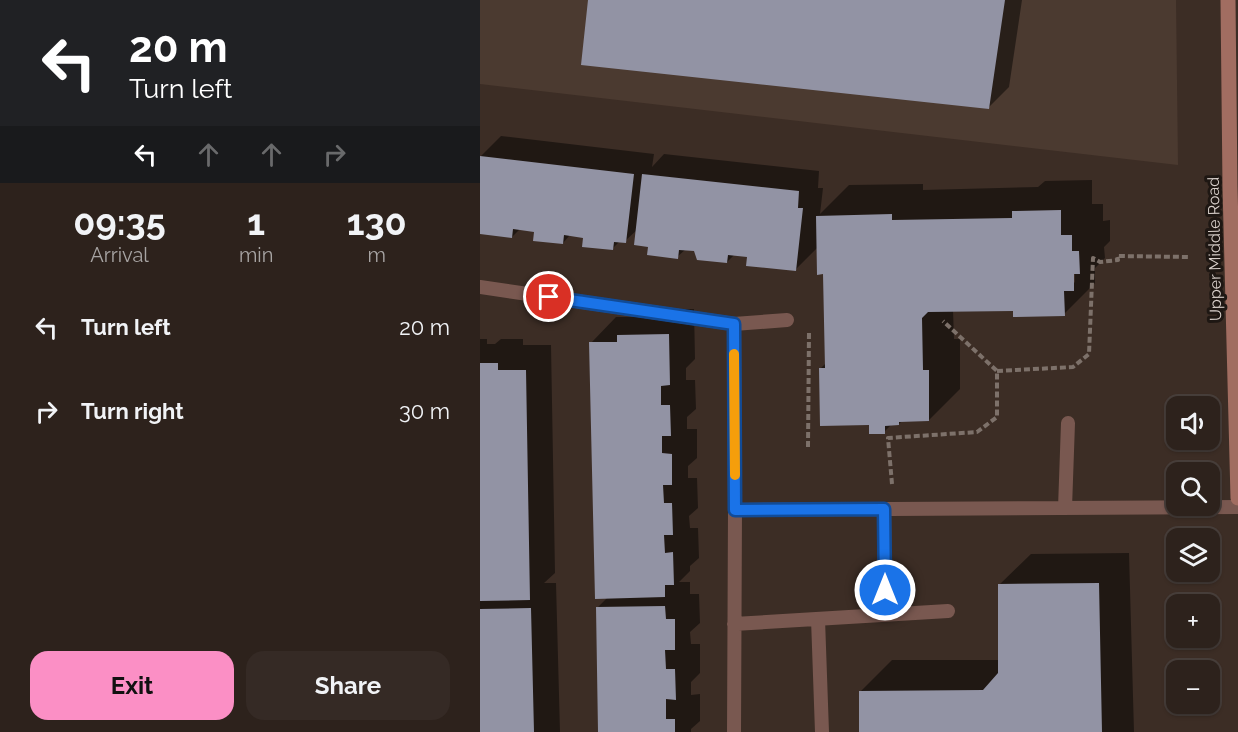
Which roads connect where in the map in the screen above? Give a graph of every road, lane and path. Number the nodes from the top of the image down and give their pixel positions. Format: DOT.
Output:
graph roads {
  1 [pos="1228,0"];
  2 [pos="1234,182"];
  3 [pos="1188,256"];
  4 [pos="480,287"];
  5 [pos="787,320"];
  6 [pos="943,321"];
  7 [pos="734,324"];
  8 [pos="997,371"];
  9 [pos="1068,423"];
  10 [pos="808,447"];
  11 [pos="1238,498"];
  12 [pos="1238,507"];
  13 [pos="1065,508"];
  14 [pos="889,509"];
  15 [pos="735,510"];
  16 [pos="885,590"];
  17 [pos="948,611"];
  18 [pos="818,619"];
  19 [pos="734,624"];
  20 [pos="734,732"];
  21 [pos="822,732"];
  1 -- 2 [label="main road, Upper Middle Road"];
  2 -- 11 [label="main road, Upper Middle Road"];
  3 -- 8 [label="path"];
  4 -- 7 [label="lane"];
  5 -- 7 [label="lane"];
  5 -- 10 [label="path"];
  6 -- 8 [label="path"];
  7 -- 15 [label="lane"];
  8 -- 14 [label="path"];
  9 -- 13 [label="lane"];
  12 -- 13 [label="lane"];
  13 -- 14 [label="lane"];
  14 -- 15 [label="lane"];
  14 -- 16 [label="lane"];
  15 -- 19 [label="lane"];
  17 -- 18 [label="lane"];
  18 -- 19 [label="lane"];
  18 -- 21 [label="lane"];
  19 -- 20 [label="lane"];
}
